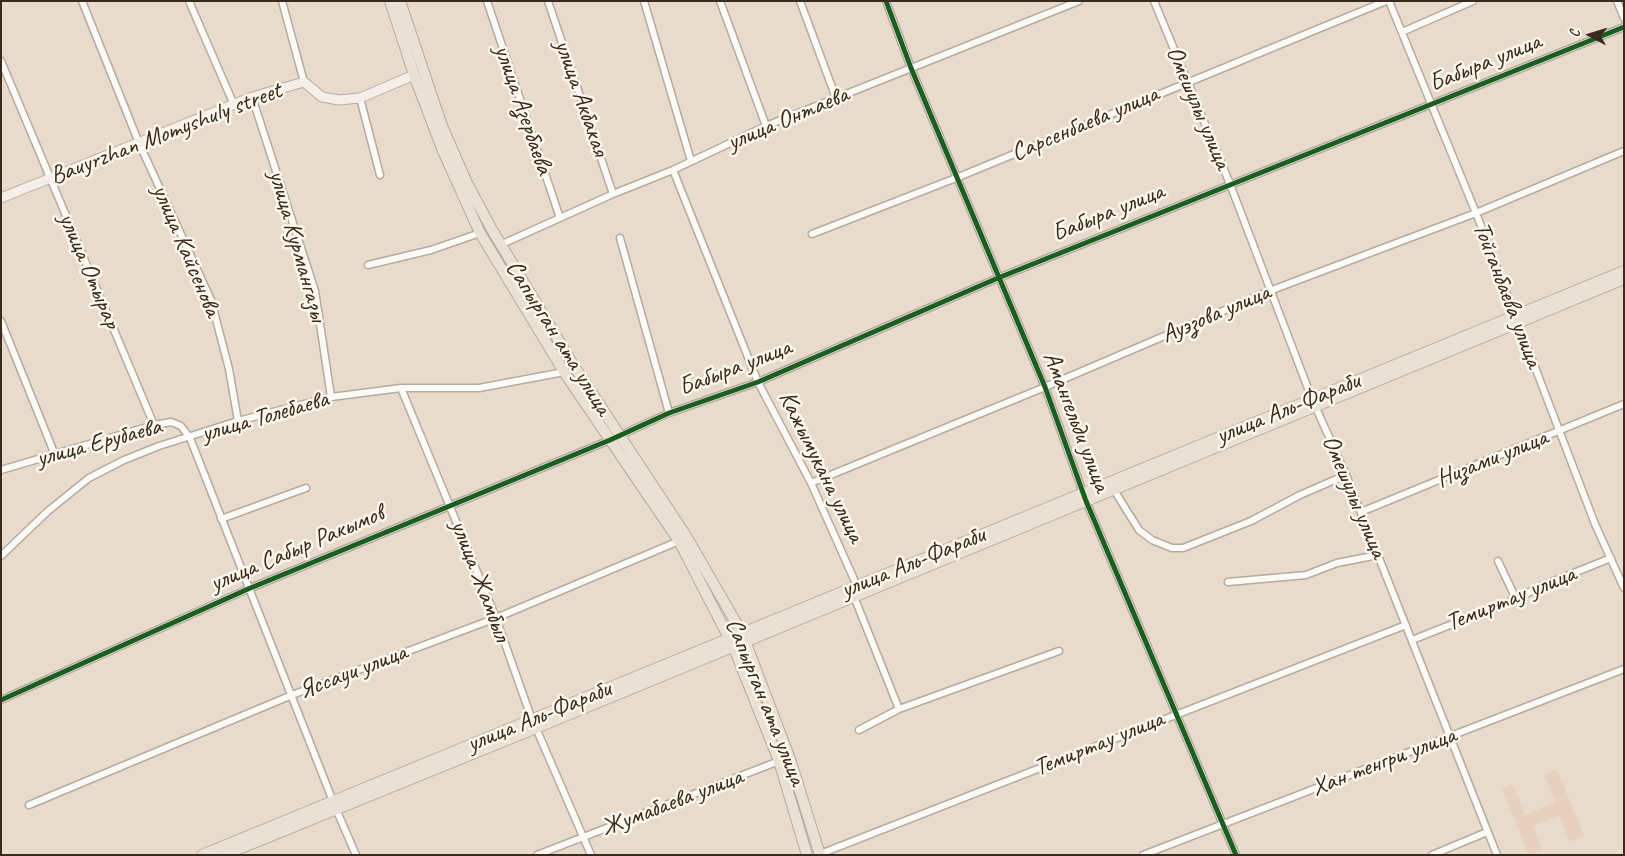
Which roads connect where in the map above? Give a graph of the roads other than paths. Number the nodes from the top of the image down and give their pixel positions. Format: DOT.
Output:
graph roads {
  1 [pos="82,1"];
  2 [pos="189,1"];
  3 [pos="282,1"];
  4 [pos="390,1"];
  5 [pos="400,1"];
  6 [pos="487,1"];
  7 [pos="548,1"];
  8 [pos="644,1"];
  9 [pos="720,1"];
  10 [pos="800,1"];
  11 [pos="886,1"];
  12 [pos="1079,1"];
  13 [pos="1154,1"];
  14 [pos="1387,1"];
  15 [pos="1473,1"];
  16 [pos="1617,1"];
  17 [pos="1624,18"];
  18 [pos="1624,27"];
  19 [pos="1402,32"];
  20 [pos="1,61"];
  21 [pos="911,68"];
  22 [pos="414,75"];
  23 [pos="1187,81"];
  24 [pos="304,82"];
  25 [pos="252,97"];
  26 [pos="360,98"];
  27 [pos="836,98"];
  28 [pos="1432,104"];
  29 [pos="234,105"];
  30 [pos="766,126"];
  31 [pos="139,143"];
  32 [pos="1624,151"];
  33 [pos="691,161"];
  34 [pos="674,170"];
  35 [pos="380,174"];
  36 [pos="50,178"];
  37 [pos="956,178"];
  38 [pos="1230,184"];
  39 [pos="613,194"];
  40 [pos="1,198"];
  41 [pos="1476,213"];
  42 [pos="560,218"];
  43 [pos="480,233"];
  44 [pos="812,234"];
  45 [pos="620,238"];
  46 [pos="500,245"];
  47 [pos="368,265"];
  48 [pos="1624,271"];
  49 [pos="998,278"];
  50 [pos="1624,279"];
  51 [pos="1272,290"];
  52 [pos="1516,320"];
  53 [pos="1,321"];
  54 [pos="564,372"];
  55 [pos="758,382"];
  56 [pos="1046,387"];
  57 [pos="402,388"];
  58 [pos="331,397"];
  59 [pos="1314,403"];
  60 [pos="1624,404"];
  61 [pos="669,413"];
  62 [pos="238,421"];
  63 [pos="154,425"];
  64 [pos="1559,432"];
  65 [pos="620,436"];
  66 [pos="190,438"];
  67 [pos="610,440"];
  68 [pos="55,455"];
  69 [pos="1,470"];
  70 [pos="1346,475"];
  71 [pos="811,483"];
  72 [pos="306,488"];
  73 [pos="1114,490"];
  74 [pos="1084,497"];
  75 [pos="450,506"];
  76 [pos="1361,512"];
  77 [pos="222,519"];
  78 [pos="679,541"];
  79 [pos="1378,555"];
  80 [pos="1,556"];
  81 [pos="1611,558"];
  82 [pos="1498,561"];
  83 [pos="1228,582"];
  84 [pos="1624,588"];
  85 [pos="248,589"];
  86 [pos="854,590"];
  87 [pos="1516,599"];
  88 [pos="496,618"];
  89 [pos="1406,625"];
  90 [pos="743,637"];
  91 [pos="1412,640"];
  92 [pos="731,642"];
  93 [pos="1059,651"];
  94 [pos="1624,669"];
  95 [pos="292,695"];
  96 [pos="1,700"];
  97 [pos="899,709"];
  98 [pos="1176,713"];
  99 [pos="534,724"];
  100 [pos="859,730"];
  101 [pos="1451,737"];
  102 [pos="779,762"];
  103 [pos="29,805"];
  104 [pos="334,806"];
  105 [pos="1222,823"];
  106 [pos="1487,832"];
  107 [pos="584,837"];
  108 [pos="820,854"];
  109 [pos="202,855"];
  110 [pos="224,855"];
  111 [pos="356,855"];
  112 [pos="537,855"];
  113 [pos="591,855"];
  114 [pos="807,855"];
  115 [pos="1143,855"];
  116 [pos="1236,855"];
  117 [pos="1432,855"];
  118 [pos="1497,855"];
  1 -- 31 [label="street, улица Кайсенова"];
  2 -- 29 [label="street"];
  3 -- 24 [label="street"];
  4 -- 22 [label="main road, Сапырган ата улица"];
  5 -- 46 [label="main road, Сапырган ата улица"];
  6 -- 42 [label="street, улица Азербаева"];
  7 -- 39 [label="street, улица Акбакая"];
  8 -- 33 [label="street"];
  9 -- 30 [label="street"];
  10 -- 27 [label="street"];
  11 -- 21 [label="street, Амангельди улица"];
  12 -- 21 [label="street, улица Онтаева"];
  13 -- 23 [label="street, Омешулы улица"];
  14 -- 19 [label="street, Тойганбаева улица"];
  14 -- 23 [label="street, Сарсенбаева улица"];
  15 -- 19 [label="street"];
  16 -- 17 [label="street"];
  18 -- 28 [label="street, Бабыра улица"];
  19 -- 28 [label="street, Тойганбаева улица"];
  20 -- 36 [label="street, улица Отырар"];
  21 -- 27 [label="street, улица Онтаева"];
  21 -- 37 [label="street, Амангельди улица"];
  22 -- 26 [label="street, Bauyrzhan Momyshuly street"];
  22 -- 43 [label="main road, Сапырган ата улица"];
  23 -- 37 [label="street, Сарсенбаева улица"];
  23 -- 38 [label="street, Омешулы улица"];
  24 -- 25 [label="street, Bauyrzhan Momyshuly street"];
  24 -- 26 [label="street, Bauyrzhan Momyshuly street"];
  25 -- 29 [label="street, Bauyrzhan Momyshuly street"];
  25 -- 58 [label="street, улица Курмангазы"];
  26 -- 35 [label="street"];
  27 -- 30 [label="street, улица Онтаева"];
  28 -- 38 [label="street, Бабыра улица"];
  28 -- 41 [label="street, Тойганбаева улица"];
  29 -- 31 [label="street, Bauyrzhan Momyshuly street"];
  30 -- 33 [label="street, улица Онтаева"];
  31 -- 36 [label="street, Bauyrzhan Momyshuly street"];
  31 -- 62 [label="street, улица Кайсенова"];
  32 -- 41 [label="street, Ауэзова улица"];
  33 -- 34 [label="street, улица Онтаева"];
  34 -- 39 [label="street, улица Онтаева"];
  34 -- 55 [label="street, Кажымукана улица"];
  36 -- 40 [label="street, Bauyrzhan Momyshuly street"];
  36 -- 63 [label="street, улица Отырар"];
  37 -- 44 [label="street, Сарсенбаева улица"];
  37 -- 49 [label="street, Амангельди улица"];
  38 -- 49 [label="street, Бабыра улица"];
  38 -- 51 [label="street, Омешулы улица"];
  39 -- 42 [label="street, улица Онтаева"];
  41 -- 51 [label="street, Ауэзова улица"];
  41 -- 52 [label="street, Тойганбаева улица"];
  42 -- 46 [label="street, улица Онтаева"];
  43 -- 47 [label="street"];
  43 -- 54 [label="main road, Сапырган ата улица"];
  45 -- 61 [label="street"];
  46 -- 65 [label="main road, Сапырган ата улица"];
  48 -- 52 [label="main road, улица Аль-Фараби"];
  49 -- 55 [label="street, Бабыра улица"];
  49 -- 56 [label="street, Амангельди улица"];
  50 -- 52 [label="main road, улица Аль-Фараби"];
  51 -- 56 [label="street, Ауэзова улица"];
  51 -- 59 [label="street, Омешулы улица"];
  52 -- 59 [label="main road, улица Аль-Фараби"];
  52 -- 64 [label="street, Тойганбаева улица"];
  53 -- 68 [label="street"];
  54 -- 57 [label="street, улица Толебаева"];
  54 -- 67 [label="main road, Сапырган ата улица"];
  55 -- 61 [label="street, Бабыра улица"];
  55 -- 71 [label="street, Кажымукана улица"];
  56 -- 71 [label="street, Ауэзова улица"];
  56 -- 74 [label="street, Амангельди улица"];
  57 -- 58 [label="street, улица Толебаева"];
  57 -- 75 [label="street, улица Жамбыл"];
  58 -- 62 [label="street, улица Толебаева"];
  59 -- 70 [label="street, Омешулы улица"];
  59 -- 73 [label="main road, улица Аль-Фараби"];
  59 -- 74 [label="main road, улица Аль-Фараби"];
  60 -- 64 [label="street, Низами улица"];
  61 -- 65 [label="street, Бабыра улица"];
  62 -- 66 [label="street, улица Толебаева"];
  63 -- 66 [label="street, улица Ерубаева"];
  63 -- 68 [label="street, улица Ерубаева"];
  64 -- 76 [label="street, Низами улица"];
  64 -- 81 [label="street, Тойганбаева улица"];
  65 -- 67 [label="street, Бабыра улица"];
  65 -- 90 [label="main road, Сапырган ата улица"];
  66 -- 77 [label="street"];
  66 -- 80 [label="street, улица Толебаева"];
  67 -- 75 [label="street, улица Сабыр Ракымов"];
  67 -- 78 [label="main road, Сапырган ата улица"];
  68 -- 69 [label="street, улица Ерубаева"];
  70 -- 73 [label="street"];
  70 -- 76 [label="street, Омешулы улица"];
  71 -- 86 [label="street, Кажымукана улица"];
  72 -- 77 [label="street"];
  73 -- 74 [label="main road, улица Аль-Фараби"];
  74 -- 86 [label="main road, улица Аль-Фараби"];
  74 -- 98 [label="street, Амангельди улица"];
  75 -- 85 [label="street, улица Сабыр Ракымов"];
  75 -- 88 [label="street, улица Жамбыл"];
  76 -- 79 [label="street, Омешулы улица"];
  77 -- 85 [label="street"];
  78 -- 88 [label="street, Яссауи улица"];
  78 -- 92 [label="main road, Сапырган ата улица"];
  79 -- 83 [label="street"];
  79 -- 89 [label="street, Омешулы улица"];
  81 -- 84 [label="street, Тойганбаева улица"];
  81 -- 87 [label="street, Темиртау улица"];
  82 -- 87 [label="street"];
  85 -- 95 [label="street"];
  85 -- 96 [label="street, улица Сабыр Ракымов"];
  86 -- 90 [label="main road, улица Аль-Фараби"];
  86 -- 97 [label="street, Кажымукана улица"];
  87 -- 91 [label="street, Темиртау улица"];
  88 -- 95 [label="street, Яссауи улица"];
  88 -- 99 [label="street, улица Жамбыл"];
  89 -- 91 [label="street, Омешулы улица"];
  89 -- 98 [label="street, Темиртау улица"];
  90 -- 92 [label="main road, улица Аль-Фараби"];
  90 -- 108 [label="main road, Сапырган ата улица"];
  91 -- 101 [label="street, Омешулы улица"];
  92 -- 99 [label="main road, улица Аль-Фараби"];
  92 -- 102 [label="main road, Сапырган ата улица"];
  93 -- 97 [label="street"];
  94 -- 101 [label="street, Хан тенгри улица"];
  95 -- 103 [label="street, Яссауи улица"];
  95 -- 104 [label="street"];
  97 -- 100 [label="street"];
  98 -- 105 [label="street, Амангельди улица"];
  98 -- 108 [label="street, Темиртау улица"];
  99 -- 104 [label="main road, улица Аль-Фараби"];
  99 -- 107 [label="street, улица Жамбыл"];
  101 -- 105 [label="street, Хан тенгри улица"];
  101 -- 106 [label="street, Омешулы улица"];
  102 -- 107 [label="street, Жумабаева улица"];
  102 -- 114 [label="main road, Сапырган ата улица"];
  104 -- 109 [label="main road, улица Аль-Фараби"];
  104 -- 110 [label="main road, улица Аль-Фараби"];
  104 -- 111 [label="street"];
  105 -- 115 [label="street, Хан тенгри улица"];
  105 -- 116 [label="street, Амангельди улица"];
  106 -- 117 [label="street"];
  106 -- 118 [label="street, Омешулы улица"];
  107 -- 112 [label="street, Жумабаева улица"];
  107 -- 113 [label="street, улица Жамбыл"];
}
